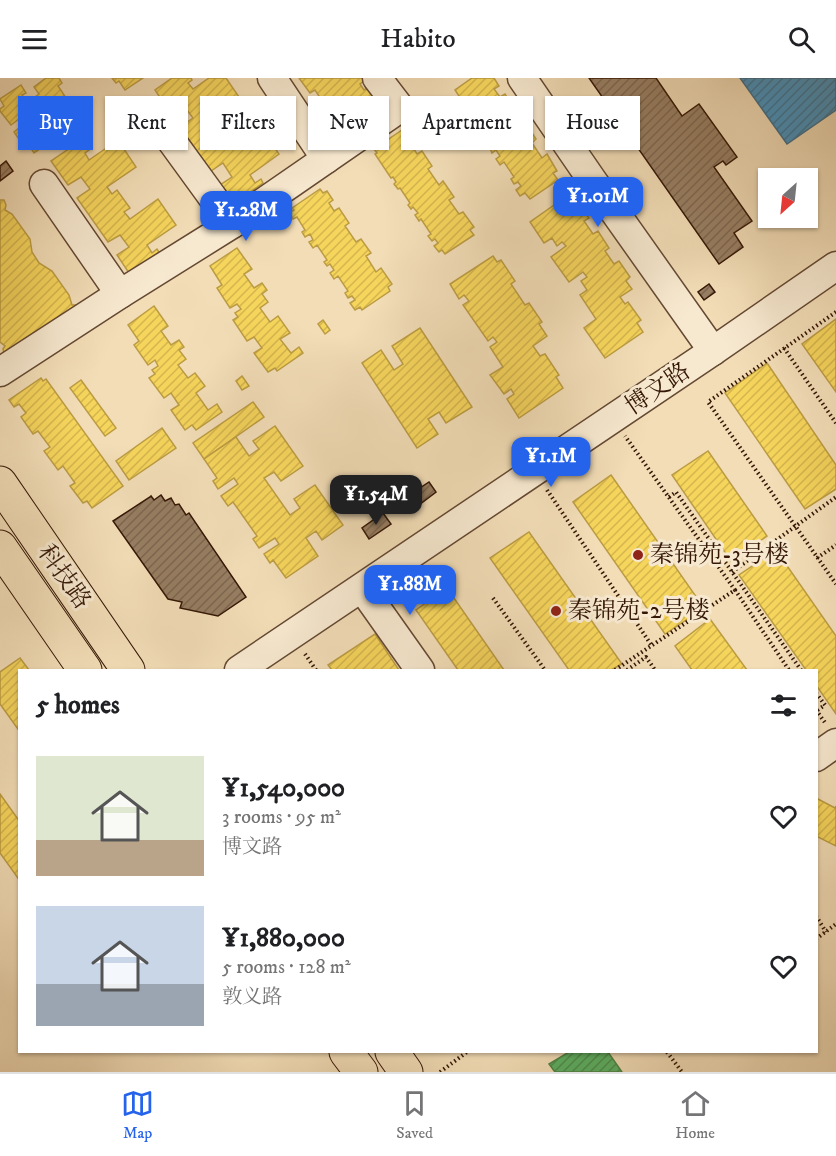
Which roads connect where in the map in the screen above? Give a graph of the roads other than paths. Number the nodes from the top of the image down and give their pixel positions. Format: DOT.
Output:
graph roads {
  1 [pos="272,78"];
  2 [pos="377,78"];
  3 [pos="522,78"];
  4 [pos="178,150"];
  5 [pos="326,159"];
  6 [pos="44,184"];
  7 [pos="232,224"];
  8 [pos="836,266"];
  9 [pos="120,294"];
  10 [pos="713,351"];
  11 [pos="0,372"];
  12 [pos="0,483"];
  13 [pos="0,547"];
  14 [pos="362,588"];
  15 [pos="84,669"];
  16 [pos="127,669"];
  17 [pos="240,669"];
  18 [pos="419,669"];
  19 [pos="836,743"];
  20 [pos="818,756"];
  21 [pos="347,1053"];
  22 [pos="393,1053"];
  23 [pos="361,1072"];
  24 [pos="406,1072"];
  1 -- 5 [label="street"];
  2 -- 5 [label="street"];
  3 -- 10 [label="street"];
  4 -- 7 [label="street"];
  5 -- 7 [label="street"];
  6 -- 9 [label="street"];
  7 -- 9 [label="street"];
  8 -- 10 [label="street, 博文路"];
  9 -- 11 [label="street"];
  10 -- 14 [label="street, 博文路"];
  12 -- 16 [label="main road, 科技路"];
  13 -- 15 [label="main road, 科技路"];
  14 -- 17 [label="street, 博文路"];
  14 -- 18 [label="street"];
  19 -- 20 [label="street"];
  21 -- 23 [label="main road"];
  22 -- 24 [label="main road"];
}
